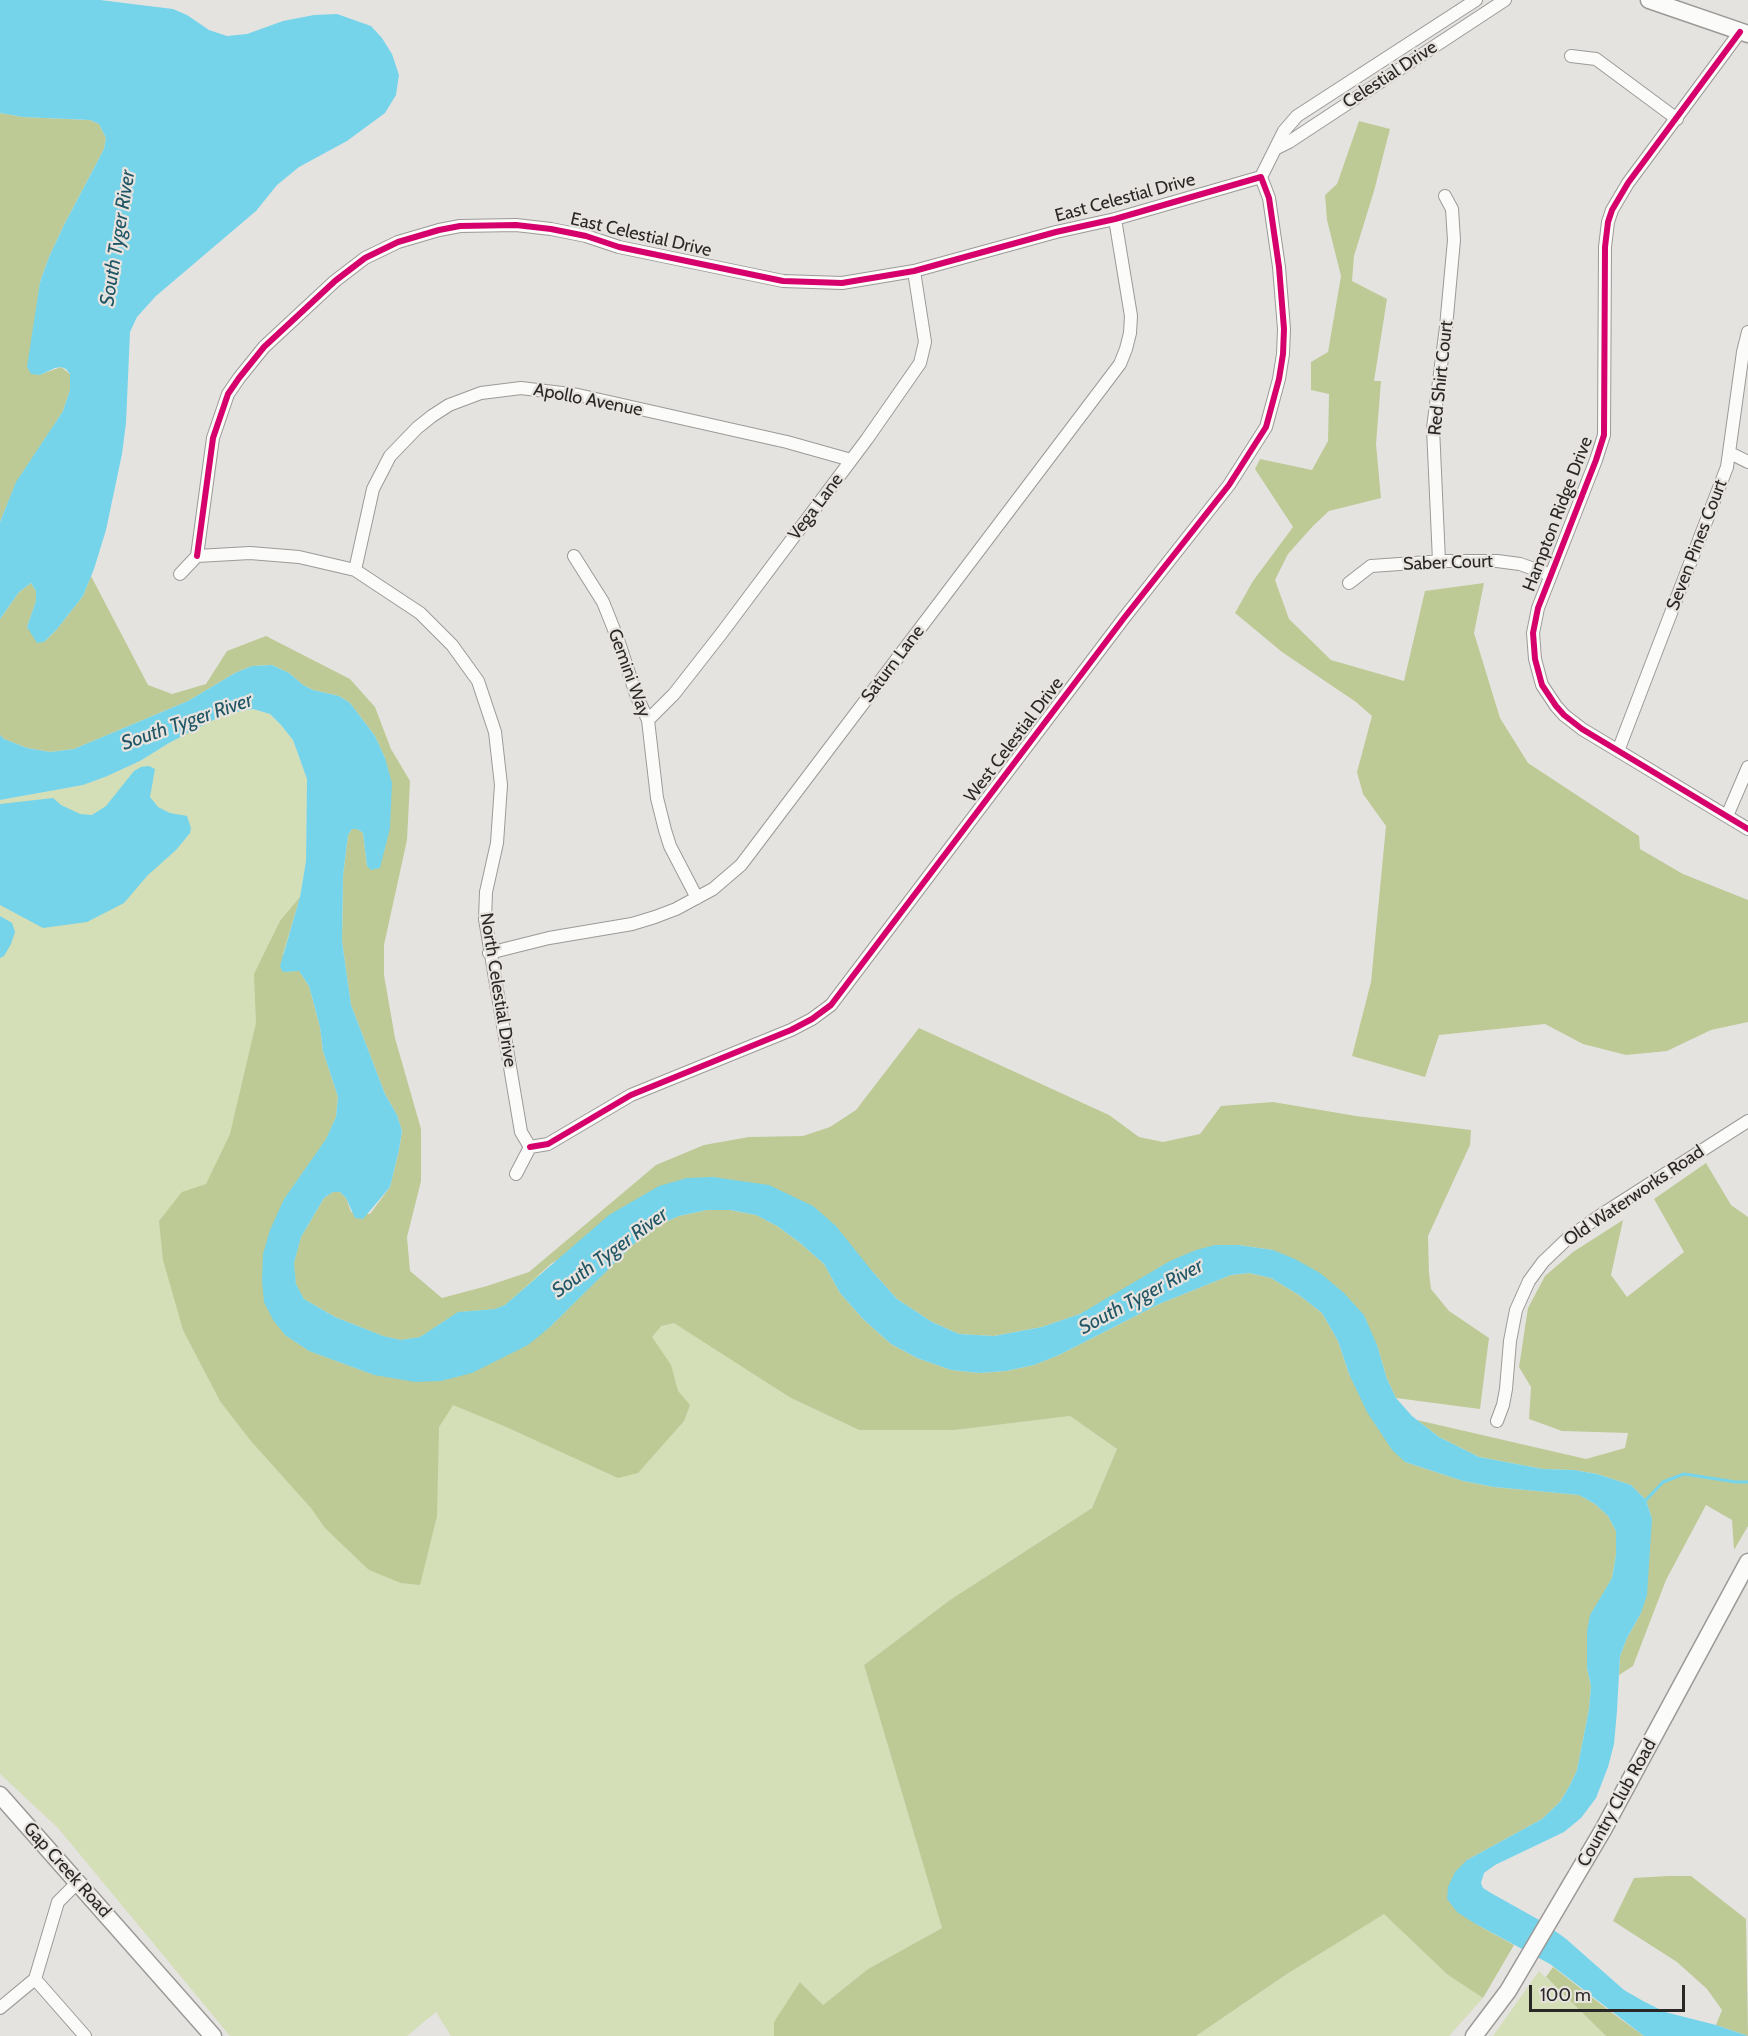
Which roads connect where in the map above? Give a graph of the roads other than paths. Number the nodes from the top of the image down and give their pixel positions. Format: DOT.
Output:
graph roads {
  1 [pos="1476,0"];
  2 [pos="1505,0"];
  3 [pos="1649,0"];
  4 [pos="1744,33"];
  5 [pos="1571,56"];
  6 [pos="1677,119"];
  7 [pos="1275,149"];
  8 [pos="1261,177"];
  9 [pos="1445,196"];
  10 [pos="1114,219"];
  11 [pos="914,271"];
  12 [pos="1748,332"];
  13 [pos="1730,453"];
  14 [pos="851,460"];
  15 [pos="1748,462"];
  16 [pos="197,556"];
  17 [pos="574,556"];
  18 [pos="1439,561"];
  19 [pos="354,570"];
  20 [pos="180,574"];
  21 [pos="1551,575"];
  22 [pos="1349,583"];
  23 [pos="648,720"];
  24 [pos="1618,750"];
  25 [pos="1748,767"];
  26 [pos="1727,816"];
  27 [pos="1748,829"];
  28 [pos="697,898"];
  29 [pos="489,953"];
  30 [pos="1748,1121"];
  31 [pos="531,1147"];
  32 [pos="516,1174"];
  33 [pos="1497,1421"];
  34 [pos="1748,1562"];
  35 [pos="0,1795"];
  36 [pos="78,1881"];
  37 [pos="35,1979"];
  38 [pos="0,2008"];
  39 [pos="85,2036"];
  40 [pos="213,2036"];
  41 [pos="1474,2036"];
  1 -- 7 [label="street, Celestial Drive"];
  2 -- 7 [label="street, Celestial Drive"];
  3 -- 4 [label="street"];
  4 -- 6 [label="street, Hampton Ridge Drive"];
  5 -- 6 [label="street"];
  6 -- 21 [label="street, Hampton Ridge Drive"];
  7 -- 8 [label="street, Celestial Drive"];
  8 -- 10 [label="street, East Celestial Drive"];
  8 -- 31 [label="street, West Celestial Drive"];
  9 -- 18 [label="street, Red Shirt Court"];
  10 -- 11 [label="street, East Celestial Drive"];
  10 -- 28 [label="street, Saturn Lane"];
  11 -- 14 [label="street, Vega Lane"];
  11 -- 16 [label="street, East Celestial Drive"];
  12 -- 13 [label="street, Seven Pines Court"];
  13 -- 15 [label="street"];
  13 -- 24 [label="street, Seven Pines Court"];
  14 -- 19 [label="street, Apollo Avenue"];
  14 -- 23 [label="street, Vega Lane"];
  16 -- 19 [label="street, North Celestial Drive"];
  16 -- 20 [label="street"];
  17 -- 23 [label="street, Gemini Way"];
  18 -- 21 [label="street, Saber Court"];
  18 -- 22 [label="street, Saber Court"];
  19 -- 29 [label="street, North Celestial Drive"];
  21 -- 24 [label="street, Hampton Ridge Drive"];
  23 -- 28 [label="street, Gemini Way"];
  24 -- 26 [label="street, Hampton Ridge Drive"];
  25 -- 26 [label="street"];
  26 -- 27 [label="street, Hampton Ridge Drive"];
  28 -- 29 [label="street, Saturn Lane"];
  29 -- 31 [label="street, North Celestial Drive"];
  30 -- 33 [label="street, Old Waterworks Road"];
  31 -- 32 [label="street"];
  34 -- 41 [label="street, Country Club Road"];
  35 -- 36 [label="street, Gap Creek Road"];
  36 -- 37 [label="street"];
  36 -- 40 [label="street, Gap Creek Road"];
  37 -- 38 [label="street"];
  37 -- 39 [label="street"];
}
